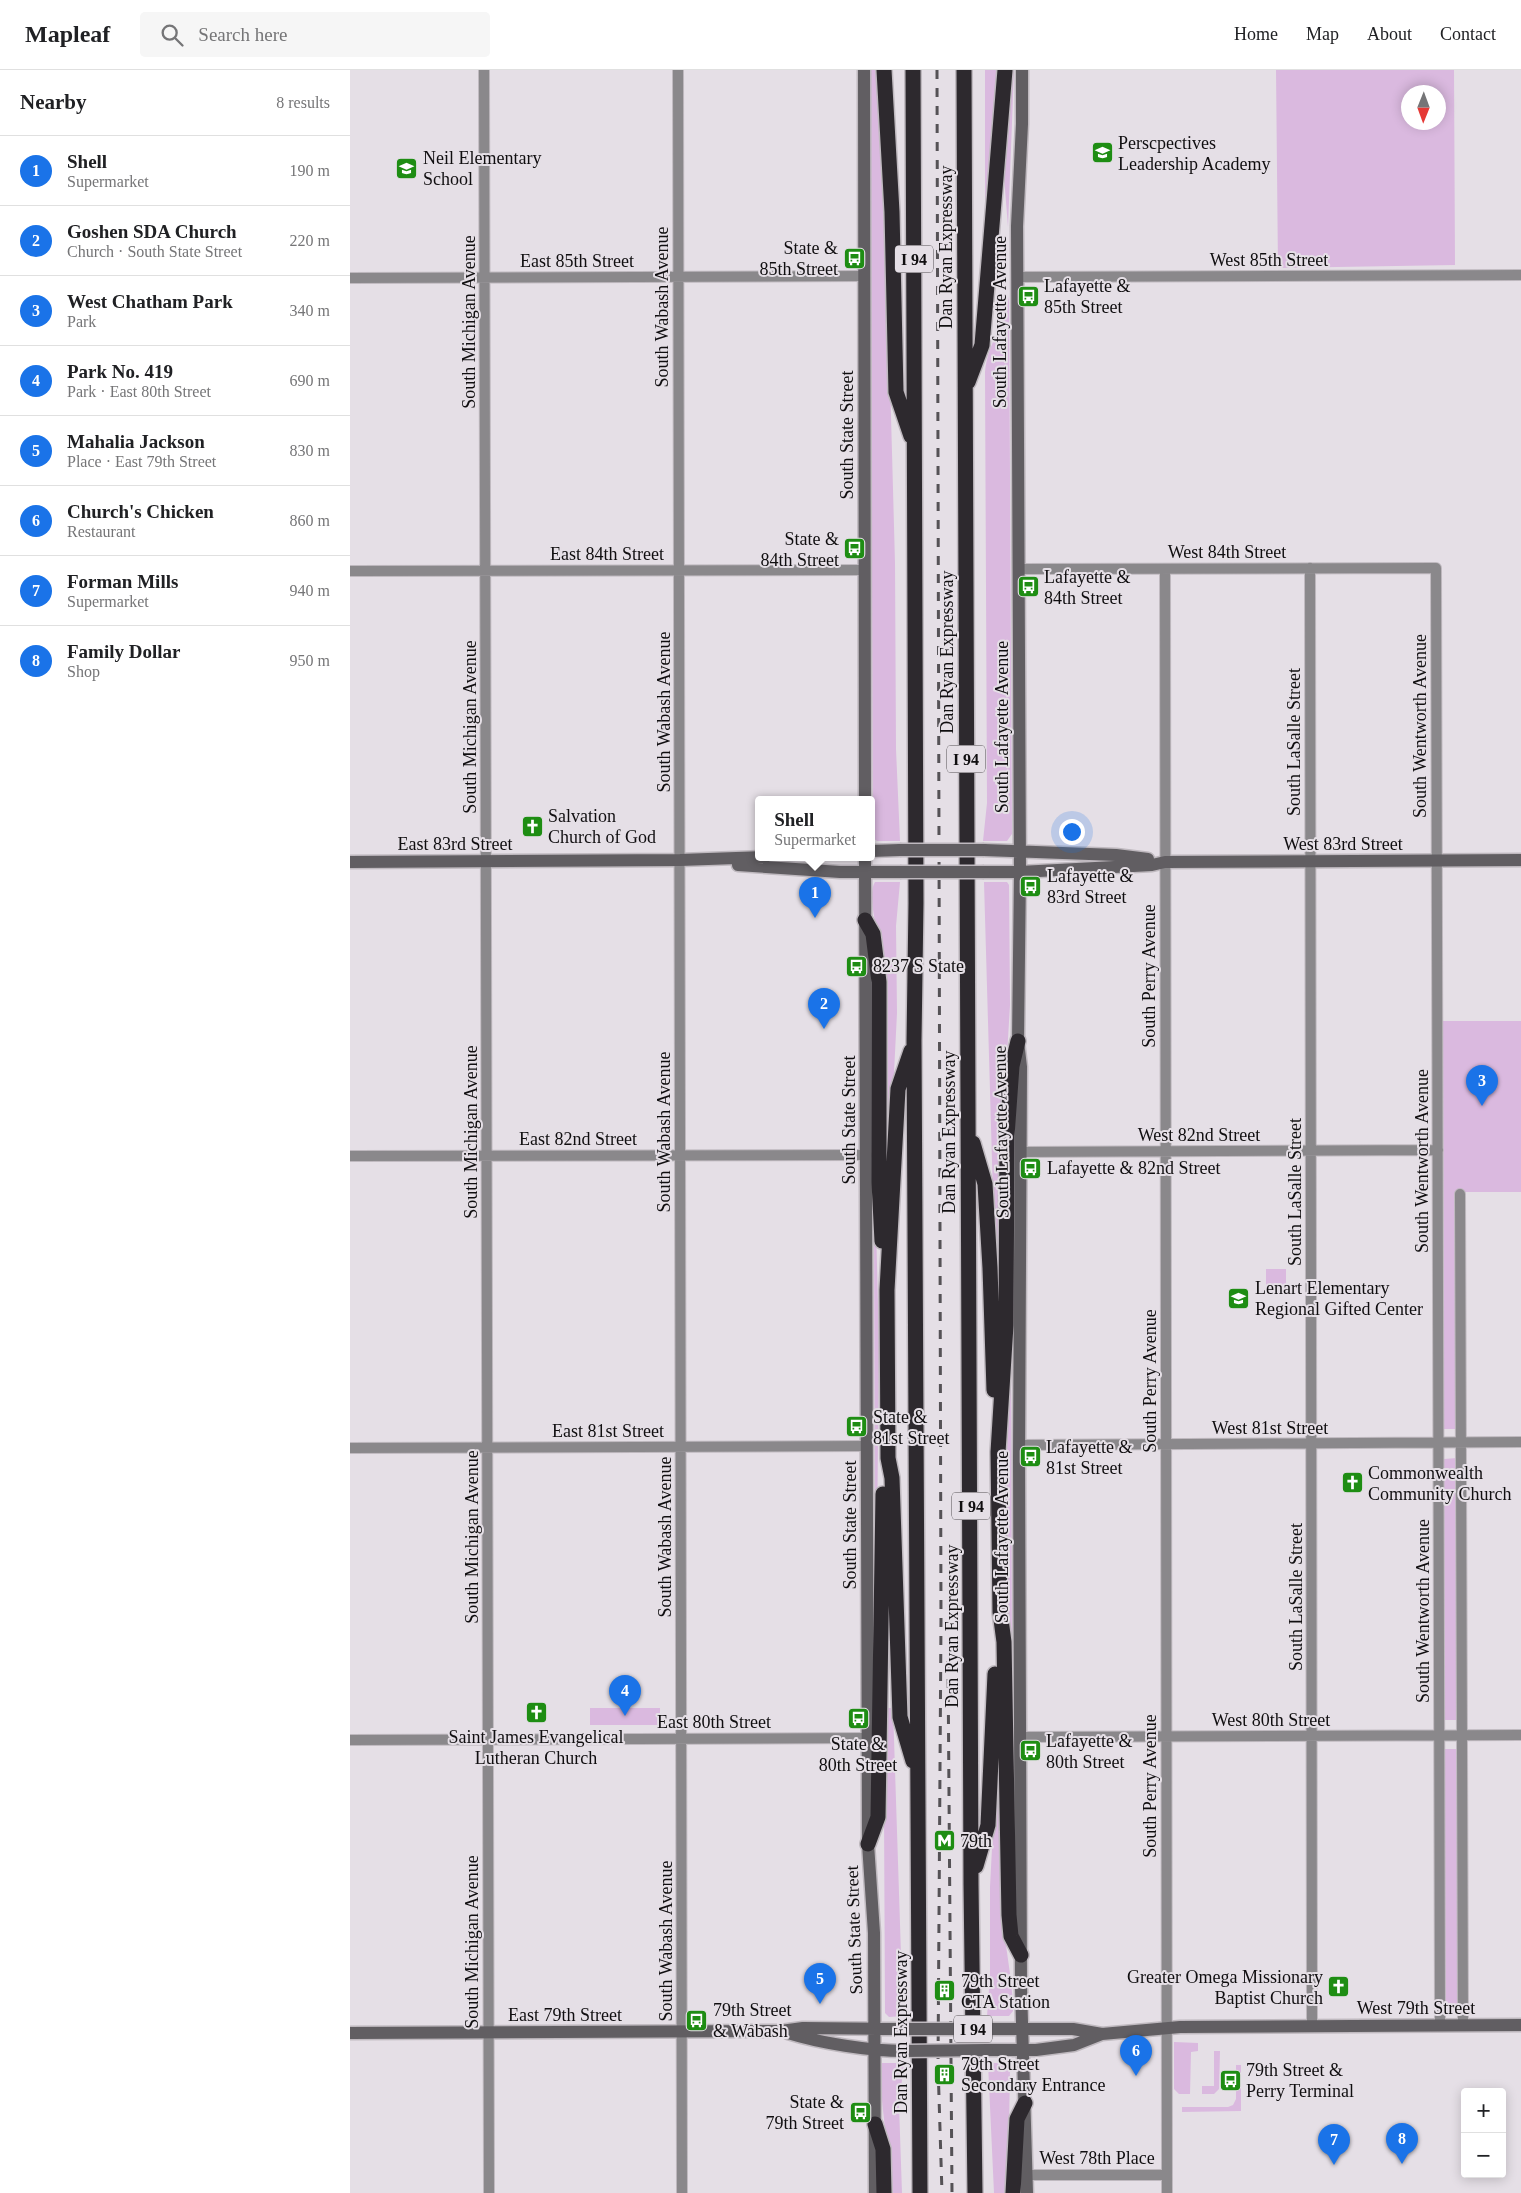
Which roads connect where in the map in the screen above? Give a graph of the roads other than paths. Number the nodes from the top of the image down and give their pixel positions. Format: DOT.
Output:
graph roads {
  1 [pos="484,70"];
  2 [pos="678,70"];
  3 [pos="864,70"];
  4 [pos="884,70"];
  5 [pos="914,70"];
  6 [pos="964,70"];
  7 [pos="1005,70"];
  8 [pos="1022,70"];
  9 [pos="1521,275"];
  10 [pos="864,276"];
  11 [pos="679,277"];
  12 [pos="1017,277"];
  13 [pos="350,278"];
  14 [pos="485,278"];
  15 [pos="965,390"];
  16 [pos="915,449"];
  17 [pos="1310,568"];
  18 [pos="1436,568"];
  19 [pos="1019,569"];
  20 [pos="1165,569"];
  21 [pos="679,570"];
  22 [pos="864,570"];
  23 [pos="350,571"];
  24 [pos="485,571"];
  25 [pos="865,796"];
  26 [pos="875,851"];
  27 [pos="1020,851"];
  28 [pos="755,857"];
  29 [pos="680,860"];
  30 [pos="1521,860"];
  31 [pos="865,861"];
  32 [pos="1311,861"];
  33 [pos="1437,861"];
  34 [pos="350,862"];
  35 [pos="486,862"];
  36 [pos="1165,862"];
  37 [pos="865,872"];
  38 [pos="1020,872"];
  39 [pos="865,920"];
  40 [pos="914,1041"];
  41 [pos="1018,1041"];
  42 [pos="968,1128"];
  43 [pos="1438,1150"];
  44 [pos="1311,1151"];
  45 [pos="1020,1152"];
  46 [pos="1166,1152"];
  47 [pos="867,1155"];
  48 [pos="350,1156"];
  49 [pos="487,1156"];
  50 [pos="680,1156"];
  51 [pos="1460,1194"];
  52 [pos="887,1290"];
  53 [pos="1521,1442"];
  54 [pos="1439,1443"];
  55 [pos="1462,1443"];
  56 [pos="1312,1444"];
  57 [pos="1019,1445"];
  58 [pos="1166,1445"];
  59 [pos="867,1446"];
  60 [pos="681,1447"];
  61 [pos="350,1448"];
  62 [pos="488,1448"];
  63 [pos="998,1452"];
  64 [pos="888,1458"];
  65 [pos="1000,1612"];
  66 [pos="1439,1735"];
  67 [pos="1462,1735"];
  68 [pos="1521,1735"];
  69 [pos="1312,1736"];
  70 [pos="1020,1737"];
  71 [pos="1166,1737"];
  72 [pos="868,1738"];
  73 [pos="682,1739"];
  74 [pos="350,1740"];
  75 [pos="488,1740"];
  76 [pos="917,1776"];
  77 [pos="868,1844"];
  78 [pos="971,1884"];
  79 [pos="1021,1955"];
  80 [pos="1440,2025"];
  81 [pos="1463,2025"];
  82 [pos="1521,2025"];
  83 [pos="1312,2026"];
  84 [pos="1022,2028"];
  85 [pos="1166,2028"];
  86 [pos="874,2029"];
  87 [pos="781,2031"];
  88 [pos="489,2032"];
  89 [pos="682,2032"];
  90 [pos="350,2033"];
  91 [pos="1102,2034"];
  92 [pos="874,2049"];
  93 [pos="1023,2050"];
  94 [pos="1024,2103"];
  95 [pos="875,2124"];
  96 [pos="974,2174"];
  97 [pos="1027,2174"];
  98 [pos="1166,2174"];
  99 [pos="489,2193"];
  100 [pos="682,2193"];
  101 [pos="875,2193"];
  102 [pos="884,2193"];
  103 [pos="920,2193"];
  104 [pos="975,2193"];
  105 [pos="980,2193"];
  106 [pos="1012,2193"];
  107 [pos="1027,2193"];
  108 [pos="1166,2193"];
  1 -- 14 [label="street, South Michigan Avenue"];
  2 -- 11 [label="street, South Wabash Avenue"];
  3 -- 10 [label="main road, South State Street"];
  4 -- 16 [label="highway"];
  5 -- 16 [label="highway, Dan Ryan Expressway / I 94"];
  6 -- 15 [label="highway, Dan Ryan Expressway / I 94"];
  7 -- 15 [label="highway"];
  8 -- 12 [label="main road, South Lafayette Avenue"];
  9 -- 12 [label="street, West 85th Street"];
  10 -- 11 [label="street, East 85th Street"];
  10 -- 22 [label="main road, South State Street"];
  11 -- 14 [label="street, East 85th Street"];
  11 -- 21 [label="street, South Wabash Avenue"];
  12 -- 19 [label="main road, South Lafayette Avenue"];
  13 -- 14 [label="street, East 85th Street"];
  14 -- 24 [label="street, South Michigan Avenue"];
  15 -- 42 [label="highway, Dan Ryan Expressway / I 94"];
  16 -- 40 [label="highway, Dan Ryan Expressway / I 94"];
  17 -- 18 [label="street, West 84th Street"];
  17 -- 20 [label="street, West 84th Street"];
  17 -- 32 [label="street, South LaSalle Street"];
  18 -- 33 [label="street, South Wentworth Avenue"];
  19 -- 20 [label="street, West 84th Street"];
  19 -- 27 [label="main road, South Lafayette Avenue"];
  20 -- 36 [label="street, South Perry Avenue"];
  21 -- 22 [label="street, East 84th Street"];
  21 -- 24 [label="street, East 84th Street"];
  21 -- 29 [label="street, South Wabash Avenue"];
  22 -- 25 [label="main road, South State Street"];
  23 -- 24 [label="street, East 84th Street"];
  24 -- 35 [label="street, South Michigan Avenue"];
  26 -- 27 [label="main road, West 83rd Street, bridge"];
  27 -- 36 [label="main road, West 83rd Street"];
  27 -- 38 [label="main road, South Lafayette Avenue"];
  28 -- 29 [label="main road, East 83rd Street"];
  29 -- 35 [label="main road, East 83rd Street"];
  29 -- 37 [label="main road, East 83rd Street"];
  29 -- 50 [label="street, South Wabash Avenue"];
  30 -- 33 [label="main road, West 83rd Street"];
  31 -- 37 [label="main road, South State Street"];
  32 -- 33 [label="main road, West 83rd Street"];
  32 -- 36 [label="main road, West 83rd Street"];
  32 -- 44 [label="street, South LaSalle Street"];
  33 -- 43 [label="street, South Wentworth Avenue"];
  34 -- 35 [label="main road, East 83rd Street"];
  35 -- 49 [label="street, South Michigan Avenue"];
  36 -- 38 [label="main road, West 83rd Street"];
  36 -- 46 [label="street, South Perry Avenue"];
  37 -- 38 [label="main road, West 83rd Street, bridge"];
  37 -- 39 [label="main road, South State Street"];
  38 -- 41 [label="main road, South Lafayette Avenue"];
  39 -- 47 [label="main road, South State Street"];
  39 -- 52 [label="highway"];
  40 -- 52 [label="highway"];
  40 -- 76 [label="highway, Dan Ryan Expressway / I 94"];
  41 -- 45 [label="main road, South Lafayette Avenue"];
  41 -- 63 [label="highway"];
  42 -- 63 [label="highway"];
  42 -- 78 [label="highway, Dan Ryan Expressway / I 94"];
  43 -- 44 [label="street, West 82nd Street"];
  43 -- 54 [label="street, South Wentworth Avenue"];
  44 -- 46 [label="street, West 82nd Street"];
  44 -- 56 [label="street, South LaSalle Street"];
  45 -- 46 [label="street, West 82nd Street"];
  45 -- 57 [label="main road, South Lafayette Avenue"];
  46 -- 58 [label="street, South Perry Avenue"];
  47 -- 50 [label="street, East 82nd Street"];
  47 -- 59 [label="main road, South State Street"];
  48 -- 49 [label="street, East 82nd Street"];
  49 -- 50 [label="street, East 82nd Street"];
  49 -- 62 [label="street, South Michigan Avenue"];
  50 -- 60 [label="street, South Wabash Avenue"];
  51 -- 55 [label="street"];
  52 -- 64 [label="highway"];
  53 -- 55 [label="street, West 81st Street"];
  54 -- 55 [label="street, West 81st Street"];
  54 -- 56 [label="street, West 81st Street"];
  54 -- 66 [label="street, South Wentworth Avenue"];
  55 -- 67 [label="street"];
  56 -- 58 [label="street, West 81st Street"];
  56 -- 69 [label="street, South LaSalle Street"];
  57 -- 58 [label="street, West 81st Street"];
  57 -- 70 [label="main road, South Lafayette Avenue"];
  58 -- 71 [label="street, South Perry Avenue"];
  59 -- 60 [label="street, East 81st Street"];
  59 -- 72 [label="main road, South State Street"];
  60 -- 62 [label="street, East 81st Street"];
  60 -- 73 [label="street, South Wabash Avenue"];
  61 -- 62 [label="street, East 81st Street"];
  62 -- 75 [label="street, South Michigan Avenue"];
  63 -- 65 [label="highway"];
  64 -- 76 [label="highway"];
  64 -- 77 [label="highway"];
  65 -- 78 [label="highway"];
  65 -- 79 [label="highway"];
  66 -- 67 [label="street, West 80th Street"];
  66 -- 69 [label="street, West 80th Street"];
  66 -- 80 [label="street, South Wentworth Avenue"];
  67 -- 68 [label="street, West 80th Street"];
  67 -- 81 [label="street"];
  69 -- 71 [label="street, West 80th Street"];
  69 -- 83 [label="street, South LaSalle Street"];
  70 -- 71 [label="street, West 80th Street"];
  70 -- 79 [label="main road, South Lafayette Avenue"];
  71 -- 85 [label="street, South Perry Avenue"];
  72 -- 73 [label="street, East 80th Street"];
  72 -- 77 [label="main road, South State Street"];
  73 -- 75 [label="street, East 80th Street"];
  73 -- 89 [label="street, South Wabash Avenue"];
  74 -- 75 [label="street, East 80th Street"];
  75 -- 88 [label="street, South Michigan Avenue"];
  76 -- 103 [label="highway, Dan Ryan Expressway / I 94"];
  77 -- 86 [label="main road, South State Street"];
  78 -- 96 [label="highway, Dan Ryan Expressway / I 94"];
  79 -- 84 [label="main road, South Lafayette Avenue"];
  80 -- 81 [label="main road, West 79th Street"];
  80 -- 83 [label="main road, West 79th Street"];
  81 -- 82 [label="main road, West 79th Street"];
  83 -- 85 [label="main road, West 79th Street"];
  84 -- 86 [label="main road, West 79th Street, bridge"];
  84 -- 91 [label="main road, West 79th Street"];
  84 -- 93 [label="main road, South Lafayette Avenue"];
  85 -- 91 [label="main road, West 79th Street"];
  85 -- 98 [label="street, South Perry Avenue"];
  86 -- 87 [label="main road, East 79th Street"];
  86 -- 92 [label="main road, South State Street"];
  87 -- 89 [label="main road, East 79th Street"];
  87 -- 92 [label="main road, East 79th Street"];
  88 -- 89 [label="main road, East 79th Street"];
  88 -- 90 [label="main road, East 79th Street"];
  88 -- 99 [label="street, South Michigan Avenue"];
  89 -- 100 [label="street, South Wabash Avenue"];
  91 -- 93 [label="main road, West 79th Street"];
  92 -- 93 [label="main road, West 79th Street, bridge"];
  92 -- 95 [label="main road, South State Street"];
  93 -- 94 [label="main road, South Lafayette Avenue"];
  94 -- 97 [label="main road, South Lafayette Avenue"];
  94 -- 106 [label="highway"];
  95 -- 101 [label="main road, South State Street"];
  95 -- 102 [label="highway"];
  96 -- 104 [label="highway, Dan Ryan Expressway / I 94"];
  96 -- 105 [label="highway"];
  97 -- 98 [label="street, West 78th Place"];
  97 -- 107 [label="main road, South Lafayette Avenue"];
  98 -- 108 [label="street, South Perry Avenue"];
}
